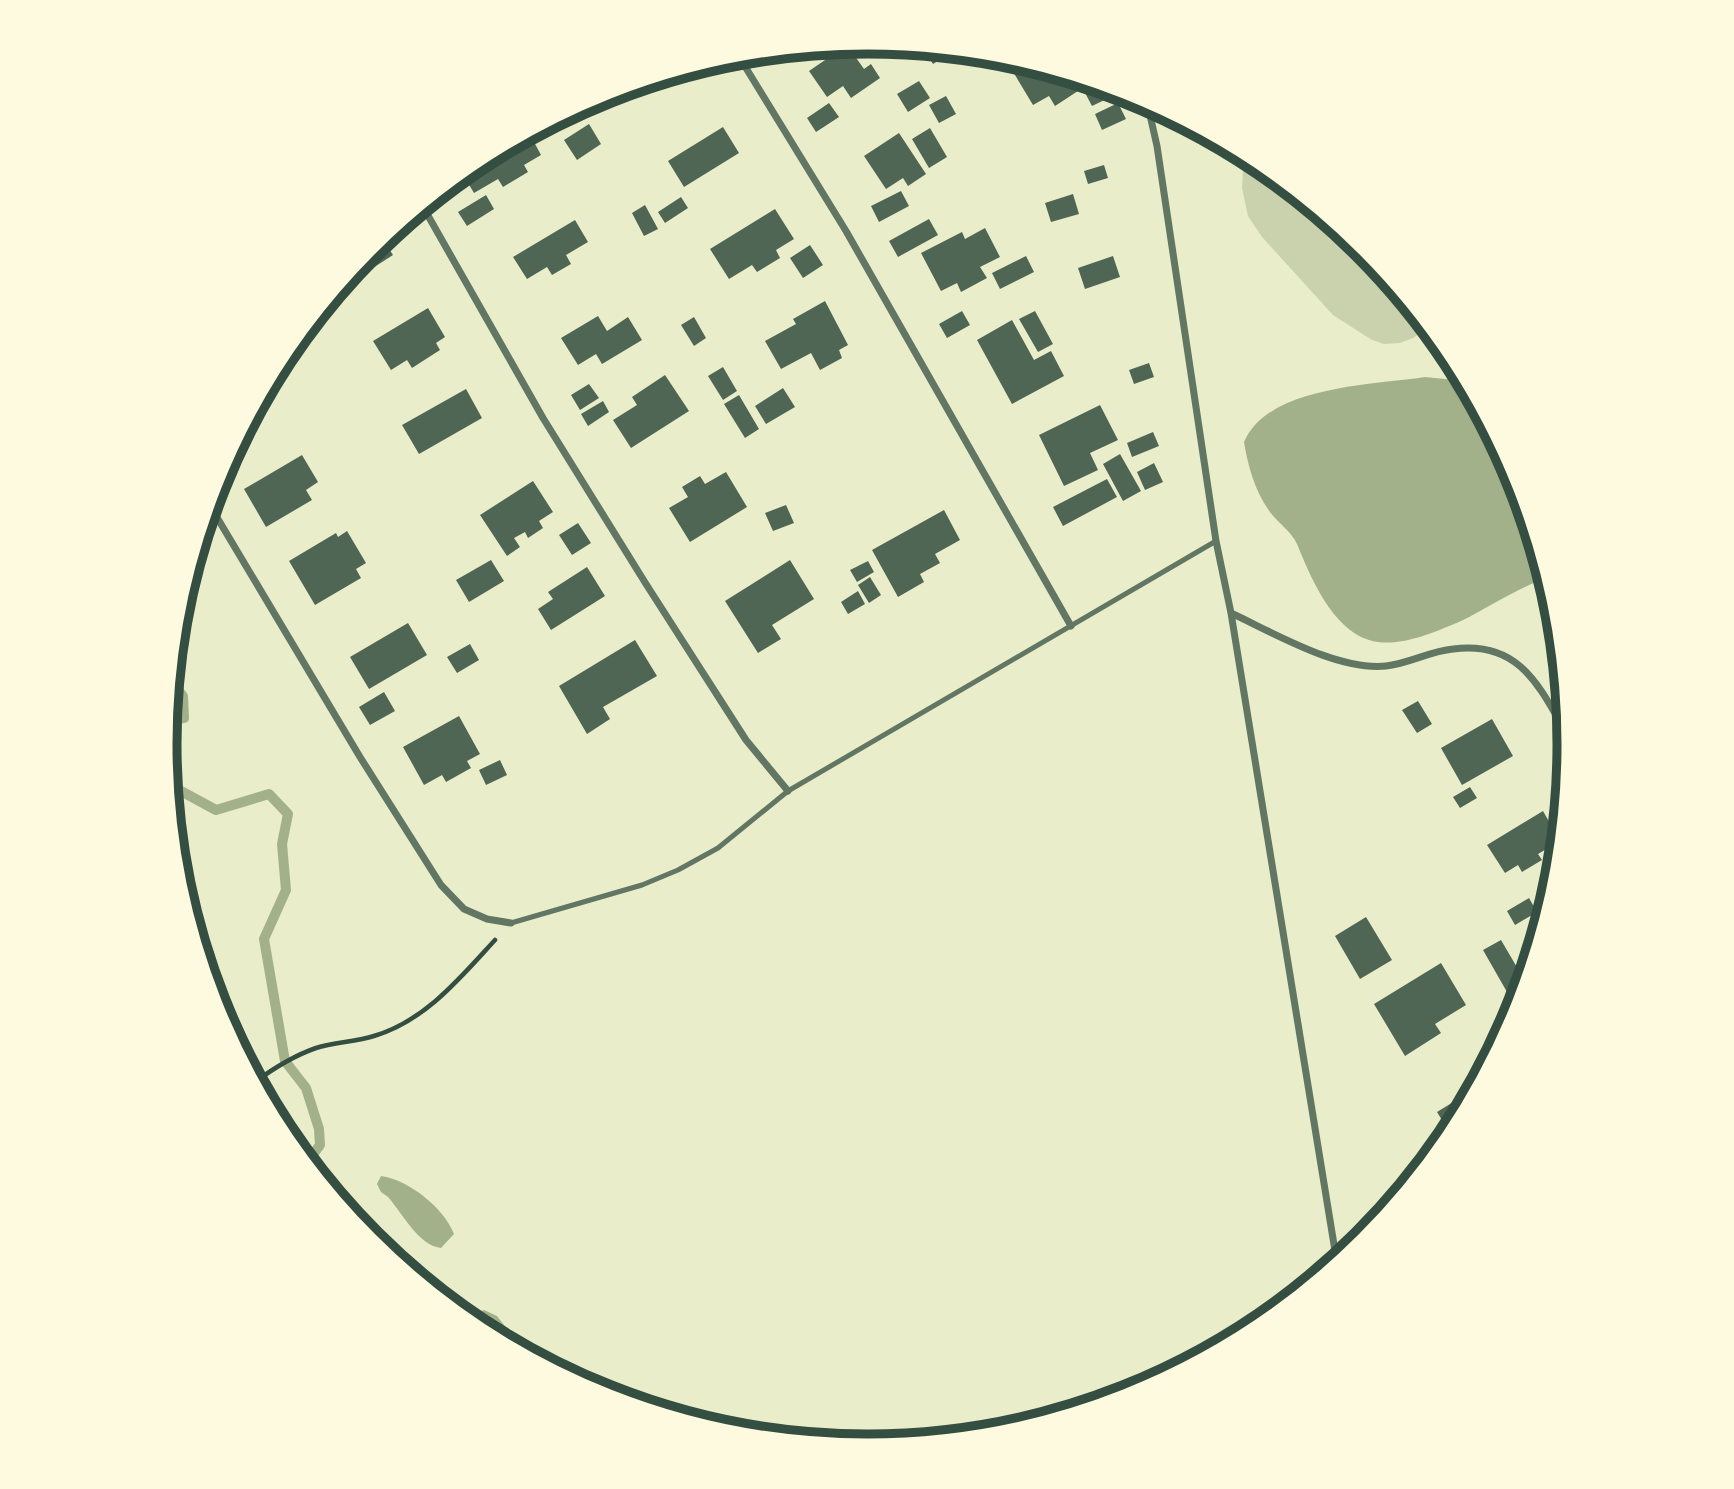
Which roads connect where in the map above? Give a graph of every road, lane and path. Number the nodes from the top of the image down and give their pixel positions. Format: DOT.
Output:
graph roads {
  1 [pos="745,66"];
  2 [pos="1150,115"];
  3 [pos="427,214"];
  4 [pos="216,515"];
  5 [pos="1216,541"];
  6 [pos="1231,613"];
  7 [pos="1071,626"];
  8 [pos="1556,717"];
  9 [pos="788,791"];
  10 [pos="511,923"];
  11 [pos="262,1077"];
  12 [pos="1335,1251"];
  1 -- 7 [label="street"];
  2 -- 5 [label="street"];
  3 -- 9 [label="street"];
  4 -- 10 [label="street"];
  5 -- 6 [label="street"];
  5 -- 7 [label="lane"];
  6 -- 8 [label="street"];
  6 -- 12 [label="street"];
  7 -- 9 [label="lane"];
  9 -- 10 [label="lane"];
  10 -- 11 [label="path"];
}
